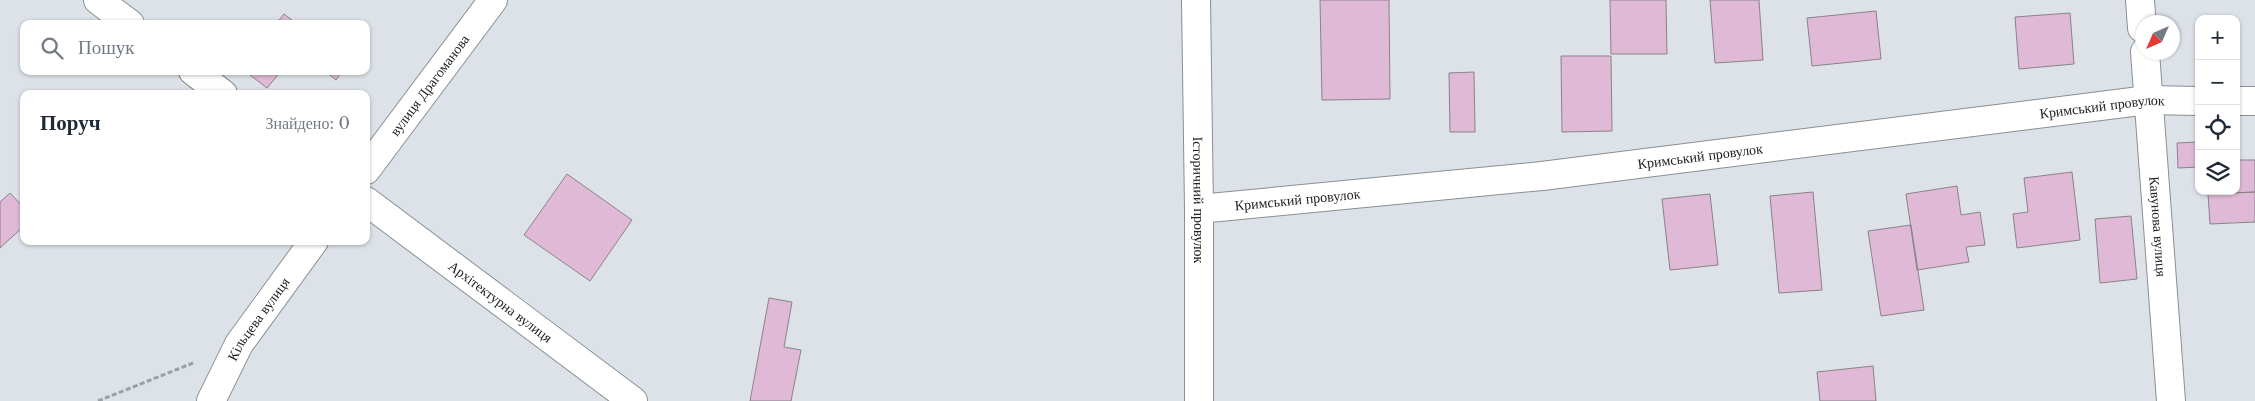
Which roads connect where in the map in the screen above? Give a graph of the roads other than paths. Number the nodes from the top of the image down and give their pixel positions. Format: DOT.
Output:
graph roads {
  1 [pos="98,0"];
  2 [pos="493,0"];
  3 [pos="1196,0"];
  4 [pos="2140,0"];
  5 [pos="2141,15"];
  6 [pos="125,20"];
  7 [pos="2145,60"];
  8 [pos="198,75"];
  9 [pos="218,90"];
  10 [pos="2148,100"];
  11 [pos="2195,101"];
  12 [pos="2240,101"];
  13 [pos="2255,101"];
  14 [pos="370,165"];
  15 [pos="370,204"];
  16 [pos="1199,209"];
  17 [pos="311,245"];
  18 [pos="211,401"];
  19 [pos="634,401"];
  20 [pos="1199,401"];
  21 [pos="2172,401"];
  1 -- 6 [label="street"];
  2 -- 14 [label="street, вулиця Драгоманова"];
  3 -- 16 [label="street, Історичний провулок"];
  4 -- 5 [label="street"];
  7 -- 10 [label="street, Кавунова вулиця"];
  8 -- 9 [label="street"];
  10 -- 11 [label="street, Кримський провулок"];
  10 -- 16 [label="street, Кримський провулок"];
  10 -- 21 [label="street, Кавунова вулиця"];
  12 -- 13 [label="street"];
  15 -- 19 [label="street, Архітектурна вулиця"];
  16 -- 20 [label="street, Історичний провулок"];
  17 -- 18 [label="street, Кільцева вулиця"];
}
